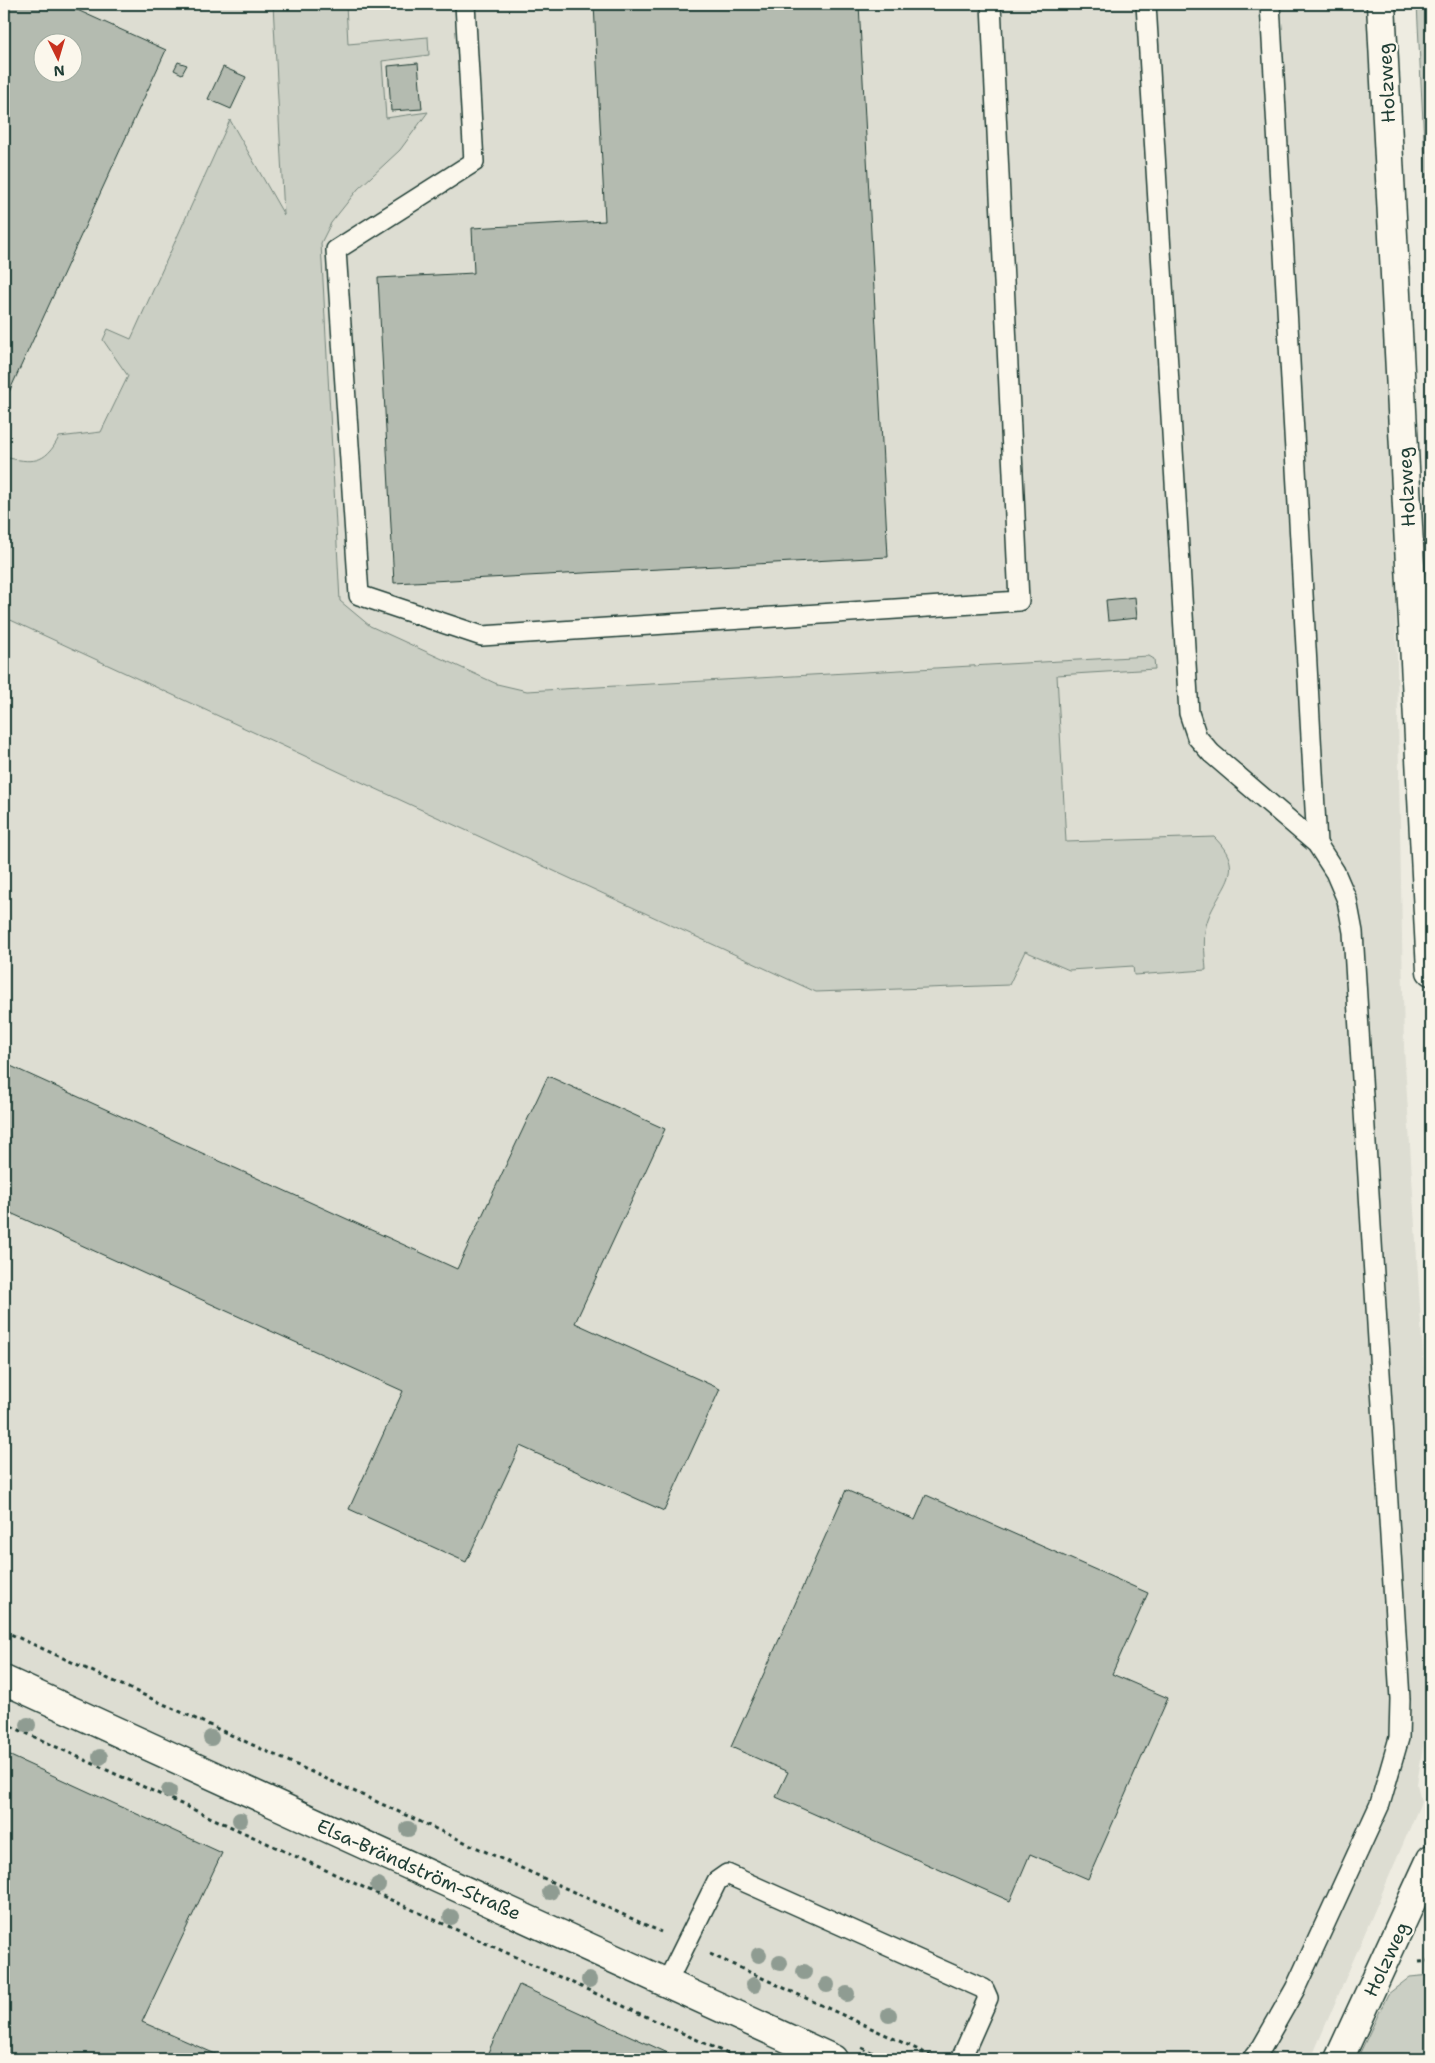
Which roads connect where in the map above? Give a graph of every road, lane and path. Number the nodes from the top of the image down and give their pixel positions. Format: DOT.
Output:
graph roads {
  1 [pos="465,4"];
  2 [pos="991,4"];
  3 [pos="1146,4"];
  4 [pos="1270,4"];
  5 [pos="1381,4"];
  6 [pos="1317,844"];
  7 [pos="1431,971"];
  8 [pos="4,1631"];
  9 [pos="4,1680"];
  10 [pos="4,1723"];
  11 [pos="1431,1858"];
  12 [pos="686,1943"];
  13 [pos="667,1982"];
  14 [pos="739,2059"];
  15 [pos="833,2059"];
  16 [pos="939,2059"];
  17 [pos="961,2059"];
  18 [pos="1252,2059"];
  19 [pos="1339,2059"];
  1 -- 2 [label="lane"];
  3 -- 6 [label="lane"];
  4 -- 6 [label="lane"];
  5 -- 7 [label="street, Holzweg"];
  6 -- 18 [label="lane"];
  8 -- 12 [label="path"];
  9 -- 13 [label="street, Elsa-Brändström-Straße"];
  10 -- 14 [label="path"];
  11 -- 19 [label="street, Holzweg"];
  12 -- 13 [label="lane"];
  12 -- 16 [label="path"];
  12 -- 17 [label="lane"];
  13 -- 15 [label="street, Elsa-Brändström-Straße"];
}
